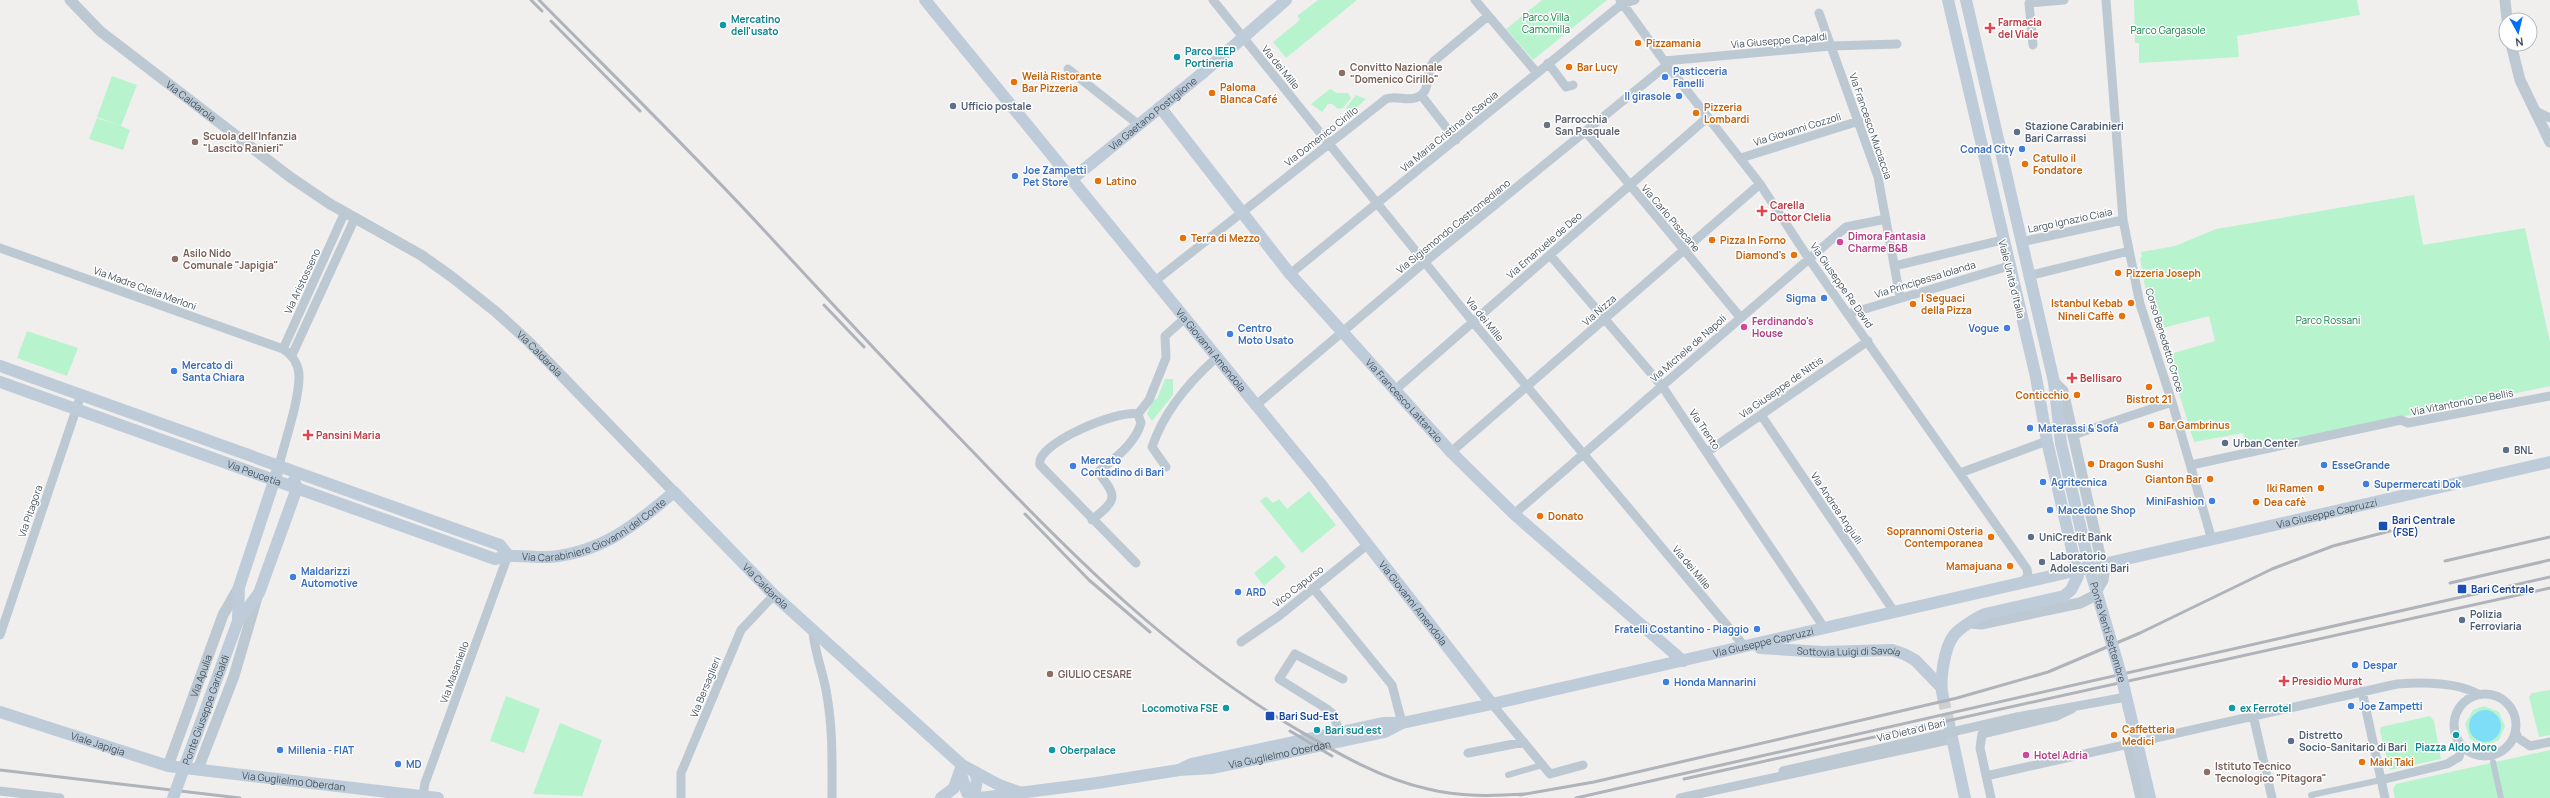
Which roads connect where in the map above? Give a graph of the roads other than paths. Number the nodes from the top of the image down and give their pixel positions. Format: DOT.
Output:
graph roads {
  1 [pos="70,0"];
  2 [pos="925,0"];
  3 [pos="1213,0"];
  4 [pos="1286,0"];
  5 [pos="1475,0"];
  6 [pos="1635,0"];
  7 [pos="1948,0"];
  8 [pos="1966,0"];
  9 [pos="2064,0"];
  10 [pos="2106,0"];
  11 [pos="2505,0"];
  12 [pos="1621,2"];
  13 [pos="2506,12"];
  14 [pos="1819,13"];
  15 [pos="1488,16"];
  16 [pos="1974,31"];
  17 [pos="1956,35"];
  18 [pos="1243,38"];
  19 [pos="1897,44"];
  20 [pos="2033,45"];
  21 [pos="1831,46"];
  22 [pos="2513,52"];
  23 [pos="1666,63"];
  24 [pos="1548,64"];
  25 [pos="1068,68"];
  26 [pos="1537,73"];
  27 [pos="1573,85"];
  28 [pos="1421,95"];
  29 [pos="1160,108"];
  30 [pos="2534,110"];
  31 [pos="1708,117"];
  32 [pos="2550,118"];
  33 [pos="1859,121"];
  34 [pos="1139,125"];
  35 [pos="1586,132"];
  36 [pos="1456,140"];
  37 [pos="2550,142"];
  38 [pos="1330,144"];
  39 [pos="1740,158"];
  40 [pos="2004,166"];
  41 [pos="1986,170"];
  42 [pos="1072,179"];
  43 [pos="1760,184"];
  44 [pos="1630,185"];
  45 [pos="1377,203"];
  46 [pos="1243,210"];
  47 [pos="350,215"];
  48 [pos="1886,219"];
  49 [pos="2123,220"];
  50 [pos="2002,240"];
  51 [pos="2021,242"];
  52 [pos="0,248"];
  53 [pos="2128,249"];
  54 [pos="1684,250"];
  55 [pos="1550,255"];
  56 [pos="1809,259"];
  57 [pos="1426,262"];
  58 [pos="1894,266"];
  59 [pos="2009,266"];
  60 [pos="1290,274"];
  61 [pos="2028,276"];
  62 [pos="1155,281"];
  63 [pos="1900,297"];
  64 [pos="1848,314"];
  65 [pos="1740,317"];
  66 [pos="1184,319"];
  67 [pos="1605,320"];
  68 [pos="1473,322"];
  69 [pos="1342,332"];
  70 [pos="1868,341"];
  71 [pos="283,349"];
  72 [pos="292,355"];
  73 [pos="1216,358"];
  74 [pos="0,366"];
  75 [pos="0,382"];
  76 [pos="2054,382"];
  77 [pos="1662,386"];
  78 [pos="1526,387"];
  79 [pos="1395,390"];
  80 [pos="81,395"];
  81 [pos="2550,396"];
  82 [pos="2172,402"];
  83 [pos="1255,406"];
  84 [pos="76,409"];
  85 [pos="1138,414"];
  86 [pos="1761,415"];
  87 [pos="2073,435"];
  88 [pos="2047,441"];
  89 [pos="2061,443"];
  90 [pos="1451,452"];
  91 [pos="1707,452"];
  92 [pos="1583,454"];
  93 [pos="2550,462"];
  94 [pos="279,465"];
  95 [pos="2191,465"];
  96 [pos="1166,467"];
  97 [pos="1960,473"];
  98 [pos="275,480"];
  99 [pos="297,488"];
  100 [pos="674,492"];
  101 [pos="1514,514"];
  102 [pos="1092,520"];
  103 [pos="2212,540"];
  104 [pos="1367,545"];
  105 [pos="508,555"];
  106 [pos="1136,563"];
  107 [pos="2103,565"];
  108 [pos="2077,574"];
  109 [pos="2017,586"];
  110 [pos="239,587"];
  111 [pos="1314,588"];
  112 [pos="259,593"];
  113 [pos="774,595"];
  114 [pos="1895,613"];
  115 [pos="3,619"];
  116 [pos="238,621"];
  117 [pos="1971,623"];
  118 [pos="1825,629"];
  119 [pos="813,632"];
  120 [pos="0,635"];
  121 [pos="1241,642"];
  122 [pos="1745,647"];
  123 [pos="1683,661"];
  124 [pos="1343,679"];
  125 [pos="2362,691"];
  126 [pos="2478,694"];
  127 [pos="1492,704"];
  128 [pos="2072,709"];
  129 [pos="0,712"];
  130 [pos="2253,715"];
  131 [pos="1402,723"];
  132 [pos="1949,724"];
  133 [pos="1340,733"];
  134 [pos="2516,733"];
  135 [pos="1953,739"];
  136 [pos="1524,742"];
  137 [pos="2550,742"];
  138 [pos="2132,743"];
  139 [pos="2462,747"];
  140 [pos="1468,753"];
  141 [pos="2493,762"];
  142 [pos="1542,765"];
  143 [pos="168,766"];
  144 [pos="1581,766"];
  145 [pos="198,769"];
  146 [pos="962,769"];
  147 [pos="1179,770"];
  148 [pos="975,772"];
  149 [pos="1508,775"];
  150 [pos="1986,776"];
  151 [pos="2381,780"];
  152 [pos="1756,781"];
  153 [pos="0,791"];
  154 [pos="1021,794"];
  155 [pos="423,796"];
  156 [pos="60,798"];
  157 [pos="173,798"];
  158 [pos="438,798"];
  159 [pos="681,798"];
  160 [pos="832,798"];
  161 [pos="941,798"];
  162 [pos="973,798"];
  163 [pos="980,798"];
  164 [pos="1680,798"];
  165 [pos="1965,798"];
  166 [pos="1991,798"];
  167 [pos="2140,798"];
  168 [pos="2150,798"];
  169 [pos="2272,798"];
  170 [pos="2312,798"];
  171 [pos="2385,798"];
  172 [pos="2501,798"];
  1 -- 47 [label="street, Via Caldarola"];
  2 -- 42 [label="main road, Via Giovanni Amendola"];
  3 -- 18 [label="street, Via dei Mille"];
  4 -- 18 [label="main road, Via Gaetano Postiglione"];
  5 -- 15 [label="street"];
  6 -- 12 [label="street"];
  7 -- 17 [label="main road, Viale Unità d'Italia"];
  8 -- 16 [label="main road, Viale Unità d'Italia"];
  9 -- 20 [label="street"];
  10 -- 49 [label="street, Corso Benedetto Croce"];
  11 -- 13 [label="street"];
  12 -- 23 [label="street, Via Giuseppe Re David"];
  12 -- 24 [label="street, Via Maria Cristina di Savoia"];
  14 -- 21 [label="street, Via Francesco Muciaccia"];
  15 -- 26 [label="street"];
  15 -- 28 [label="street"];
  16 -- 17 [label="main road"];
  16 -- 40 [label="main road, Viale Unità d'Italia"];
  17 -- 41 [label="main road, Viale Unità d'Italia"];
  18 -- 29 [label="main road, Via Gaetano Postiglione"];
  18 -- 38 [label="street, Via dei Mille"];
  19 -- 21 [label="street, Via Giuseppe Capaldi"];
  21 -- 23 [label="street, Via Giuseppe Capaldi"];
  21 -- 33 [label="street, Via Francesco Muciaccia"];
  22 -- 30 [label="street"];
  23 -- 31 [label="street, Via Giuseppe Re David"];
  23 -- 35 [label="street, Via Sigismondo Castromediano"];
  24 -- 26 [label="street, Via Maria Cristina di Savoia"];
  24 -- 27 [label="street"];
  25 -- 34 [label="street"];
  26 -- 36 [label="street, Via Maria Cristina di Savoia"];
  28 -- 36 [label="street"];
  28 -- 38 [label="street, Via Domenico Cirillo"];
  29 -- 34 [label="main road, Via Gaetano Postiglione"];
  29 -- 46 [label="main road, Via Francesco Lattanzio"];
  30 -- 32 [label="street"];
  30 -- 37 [label="street"];
  31 -- 39 [label="street, Via Giuseppe Re David"];
  31 -- 44 [label="street, Via Emanuele de Deo"];
  33 -- 39 [label="street, Via Giovanni Cozzoli"];
  33 -- 48 [label="street, Via Francesco Muciaccia"];
  34 -- 42 [label="main road, Via Gaetano Postiglione"];
  35 -- 44 [label="street, Via Carlo Pisacane"];
  35 -- 57 [label="street, Via Sigismondo Castromediano"];
  36 -- 45 [label="street, Via Maria Cristina di Savoia"];
  38 -- 45 [label="street, Via dei Mille"];
  38 -- 46 [label="street, Via Domenico Cirillo"];
  39 -- 43 [label="street, Via Giuseppe Re David"];
  40 -- 41 [label="main road"];
  40 -- 51 [label="main road, Viale Unità d'Italia"];
  41 -- 50 [label="main road, Viale Unità d'Italia"];
  42 -- 62 [label="main road, Via Giovanni Amendola"];
  43 -- 54 [label="street, Via Nizza"];
  43 -- 56 [label="street, Via Giuseppe Re David"];
  44 -- 54 [label="street, Via Carlo Pisacane"];
  44 -- 55 [label="street, Via Emanuele de Deo"];
  45 -- 57 [label="street, Via dei Mille"];
  45 -- 60 [label="street, Via Maria Cristina di Savoia"];
  46 -- 60 [label="main road, Via Francesco Lattanzio"];
  46 -- 62 [label="street, Via Domenico Cirillo"];
  47 -- 71 [label="street, Via Aristosseno"];
  47 -- 72 [label="street"];
  47 -- 100 [label="street, Via Caldarola"];
  48 -- 56 [label="street, Via Michele de Napoli"];
  48 -- 58 [label="street, Via Francesco Muciaccia"];
  49 -- 51 [label="street, Largo Ignazio Ciaia"];
  49 -- 53 [label="street, Corso Benedetto Croce"];
  50 -- 58 [label="street"];
  50 -- 59 [label="main road, Viale Unità d'Italia"];
  51 -- 61 [label="main road, Viale Unità d'Italia"];
  52 -- 71 [label="street, Via Madre Clelia Merloni"];
  53 -- 61 [label="street"];
  53 -- 82 [label="street, Corso Benedetto Croce"];
  54 -- 65 [label="street, Via Carlo Pisacane"];
  54 -- 67 [label="street, Via Nizza"];
  55 -- 67 [label="street, Via Trento"];
  55 -- 68 [label="street, Via Emanuele de Deo"];
  56 -- 64 [label="street, Via Giuseppe Re David"];
  56 -- 65 [label="street, Via Michele de Napoli"];
  57 -- 68 [label="street, Via dei Mille"];
  57 -- 69 [label="street, Via Sigismondo Castromediano"];
  58 -- 63 [label="street, Via Francesco Muciaccia"];
  59 -- 63 [label="street, Via Principessa Iolanda"];
  59 -- 88 [label="main road, Viale Unità d'Italia"];
  60 -- 69 [label="main road, Via Francesco Lattanzio"];
  61 -- 76 [label="main road, Viale Unità d'Italia"];
  62 -- 66 [label="main road, Via Giovanni Amendola"];
  63 -- 64 [label="street, Via Principessa Iolanda"];
  64 -- 70 [label="street, Via Giuseppe Re David"];
  65 -- 77 [label="street, Via Michele de Napoli"];
  66 -- 73 [label="main road, Via Giovanni Amendola"];
  66 -- 85 [label="street"];
  67 -- 77 [label="street, Via Trento"];
  67 -- 78 [label="street, Via Nizza"];
  68 -- 78 [label="street, Via dei Mille"];
  68 -- 79 [label="street, Via Emanuele de Deo"];
  69 -- 79 [label="main road, Via Francesco Lattanzio"];
  69 -- 83 [label="street, Via Sigismondo Castromediano"];
  70 -- 86 [label="street, Via Giuseppe de Nittis"];
  70 -- 97 [label="street, Via Giuseppe Re David"];
  71 -- 72 [label="street"];
  72 -- 94 [label="street"];
  73 -- 83 [label="main road, Via Giovanni Amendola"];
  73 -- 96 [label="street"];
  74 -- 80 [label="main road"];
  75 -- 84 [label="main road, Via Peucetia"];
  76 -- 87 [label="street, Viale Unità d'Italia"];
  76 -- 89 [label="main road, Viale Unità d'Italia"];
  77 -- 91 [label="street, Via Trento"];
  77 -- 92 [label="street, Via Michele de Napoli"];
  78 -- 90 [label="street, Via Nizza"];
  78 -- 92 [label="street, Via dei Mille"];
  79 -- 90 [label="main road, Via Francesco Lattanzio"];
  80 -- 84 [label="street, Via Pitagora"];
  80 -- 94 [label="main road"];
  81 -- 95 [label="street, Via Vitantonio De Bellis"];
  82 -- 87 [label="street"];
  82 -- 95 [label="street, Corso Benedetto Croce"];
  83 -- 104 [label="main road, Via Giovanni Amendola"];
  84 -- 98 [label="main road, Via Peucetia"];
  84 -- 115 [label="street, Via Pitagora"];
  85 -- 102 [label="street"];
  85 -- 102 [label="street"];
  86 -- 91 [label="street, Via Giuseppe de Nittis"];
  86 -- 114 [label="street, Via Andrea Angiulli"];
  87 -- 107 [label="street, Viale Unità d'Italia"];
  88 -- 97 [label="street"];
  88 -- 108 [label="main road, Viale Unità d'Italia"];
  89 -- 168 [label="main road, Ponte Venti Settembre, bridge"];
  90 -- 101 [label="main road, Via Francesco Lattanzio"];
  91 -- 118 [label="street, Via Trento"];
  92 -- 101 [label="street, Via Michele de Napoli"];
  92 -- 122 [label="street, Via dei Mille"];
  93 -- 103 [label="main road, Via Giuseppe Capruzzi"];
  94 -- 98 [label="main road, Via Apulia"];
  94 -- 99 [label="main road"];
  94 -- 105 [label="main road"];
  95 -- 103 [label="street, Corso Benedetto Croce"];
  97 -- 109 [label="street, Via Giuseppe Re David"];
  98 -- 99 [label="main road, Via Peucetia"];
  98 -- 110 [label="main road, Via Apulia"];
  99 -- 105 [label="main road, Via Peucetia"];
  99 -- 112 [label="main road"];
  100 -- 105 [label="main road, Via Carabiniere Giovanni del Conte"];
  100 -- 113 [label="main road, Via Caldarola"];
  101 -- 123 [label="main road, Via Francesco Lattanzio"];
  102 -- 106 [label="street"];
  103 -- 107 [label="main road, Via Giuseppe Capruzzi"];
  104 -- 111 [label="street, Vico Capurso"];
  104 -- 127 [label="main road, Via Giovanni Amendola"];
  105 -- 155 [label="street, Via Masaniello"];
  107 -- 108 [label="main road, Via Giuseppe Capruzzi"];
  107 -- 117 [label="street"];
  108 -- 109 [label="main road, Via Giuseppe Capruzzi"];
  108 -- 117 [label="main road, Sottovia Luigi di Savoia"];
  109 -- 114 [label="main road, Via Giuseppe Capruzzi"];
  110 -- 116 [label="main road, Via Apulia"];
  110 -- 143 [label="street, Via Apulia"];
  111 -- 121 [label="street, Vico Capurso"];
  111 -- 131 [label="street"];
  112 -- 116 [label="main road"];
  112 -- 145 [label="street"];
  113 -- 119 [label="main road, Via Caldarola"];
  113 -- 159 [label="street, Via Bersaglieri"];
  114 -- 118 [label="main road, Via Giuseppe Capruzzi"];
  115 -- 120 [label="street, Via Pitagora"];
  116 -- 157 [label="main road, Ponte Giuseppe Garibaldi, bridge"];
  117 -- 122 [label="main road, Sottovia Luigi di Savoia"];
  118 -- 122 [label="main road, Via Giuseppe Capruzzi"];
  119 -- 146 [label="main road, Via Caldarola"];
  119 -- 160 [label="street"];
  122 -- 123 [label="main road, Via Giuseppe Capruzzi"];
  123 -- 127 [label="main road, Via Giuseppe Capruzzi"];
  124 -- 133 [label="street"];
  125 -- 126 [label="street"];
  125 -- 130 [label="street"];
  125 -- 151 [label="street"];
  126 -- 134 [label="street"];
  126 -- 139 [label="street"];
  127 -- 131 [label="main road, Via Guglielmo Oberdan"];
  127 -- 136 [label="street"];
  128 -- 138 [label="street, Via Dieta di Bari"];
  128 -- 150 [label="street, Via Dieta di Bari"];
  128 -- 152 [label="street, Via Dieta di Bari, bridge"];
  129 -- 143 [label="main road, Viale Japigia"];
  130 -- 138 [label="street"];
  130 -- 169 [label="street"];
  131 -- 133 [label="main road, Via Guglielmo Oberdan"];
  131 -- 147 [label="main road, Via Guglielmo Oberdan"];
  132 -- 135 [label="main road"];
  133 -- 147 [label="main road, Via Guglielmo Oberdan"];
  134 -- 137 [label="street"];
  134 -- 139 [label="street"];
  135 -- 152 [label="street, Via Dieta di Bari"];
  135 -- 165 [label="main road"];
  136 -- 140 [label="street"];
  136 -- 142 [label="street"];
  138 -- 150 [label="street"];
  138 -- 167 [label="street"];
  139 -- 151 [label="street"];
  141 -- 172 [label="street"];
  142 -- 144 [label="street"];
  142 -- 149 [label="street"];
  143 -- 145 [label="main road, Viale Japigia"];
  145 -- 155 [label="main road, Via Guglielmo Oberdan"];
  146 -- 148 [label="main road, Via Caldarola"];
  146 -- 161 [label="main road"];
  146 -- 162 [label="main road"];
  147 -- 154 [label="main road, Via Guglielmo Oberdan"];
  148 -- 154 [label="main road, Via Caldarola"];
  148 -- 162 [label="main road"];
  150 -- 166 [label="street"];
  151 -- 170 [label="street"];
  151 -- 171 [label="street"];
  152 -- 164 [label="street, Via Dieta di Bari"];
  153 -- 156 [label="street"];
  154 -- 163 [label="main road, Via Guglielmo Oberdan"];
  155 -- 158 [label="main road, Via Guglielmo Oberdan"];
}
